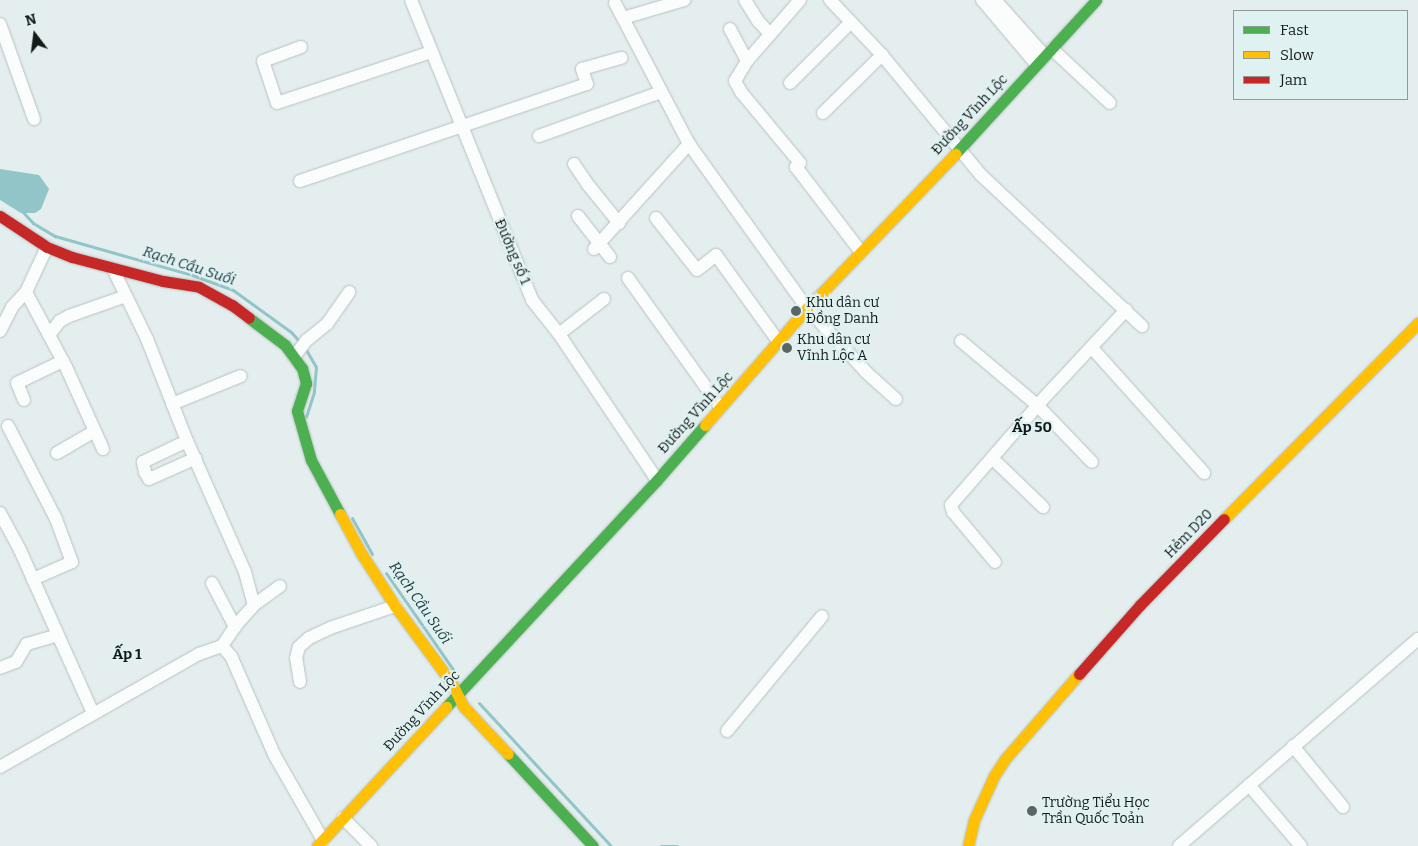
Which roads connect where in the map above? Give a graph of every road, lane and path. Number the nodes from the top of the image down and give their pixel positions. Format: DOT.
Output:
graph roads {
  1 [pos="411,0"];
  2 [pos="684,0"];
  3 [pos="745,0"];
  4 [pos="800,0"];
  5 [pos="982,0"];
  6 [pos="995,0"];
  7 [pos="1096,0"];
  8 [pos="833,1"];
  9 [pos="615,3"];
  10 [pos="623,18"];
  11 [pos="851,22"];
  12 [pos="0,24"];
  13 [pos="730,29"];
  14 [pos="770,34"];
  15 [pos="301,48"];
  16 [pos="430,52"];
  17 [pos="882,55"];
  18 [pos="1045,57"];
  19 [pos="621,58"];
  20 [pos="748,61"];
  21 [pos="790,83"];
  22 [pos="660,92"];
  23 [pos="1110,103"];
  24 [pos="823,113"];
  25 [pos="34,119"];
  26 [pos="460,126"];
  27 [pos="539,136"];
  28 [pos="689,144"];
  29 [pos="960,149"];
  30 [pos="574,164"];
  31 [pos="300,181"];
  32 [pos="0,216"];
  33 [pos="578,216"];
  34 [pos="656,218"];
  35 [pos="619,223"];
  36 [pos="596,246"];
  37 [pos="47,247"];
  38 [pos="861,252"];
  39 [pos="610,257"];
  40 [pos="113,269"];
  41 [pos="628,278"];
  42 [pos="26,292"];
  43 [pos="349,292"];
  44 [pos="126,296"];
  45 [pos="604,299"];
  46 [pos="807,308"];
  47 [pos="1126,310"];
  48 [pos="1418,323"];
  49 [pos="1142,326"];
  50 [pos="0,330"];
  51 [pos="559,334"];
  52 [pos="49,335"];
  53 [pos="778,341"];
  54 [pos="961,341"];
  55 [pos="1092,348"];
  56 [pos="300,349"];
  57 [pos="63,361"];
  58 [pos="241,376"];
  59 [pos="896,399"];
  60 [pos="24,400"];
  61 [pos="172,404"];
  62 [pos="1037,405"];
  63 [pos="720,407"];
  64 [pos="8,426"];
  65 [pos="95,431"];
  66 [pos="187,441"];
  67 [pos="103,449"];
  68 [pos="57,453"];
  69 [pos="196,458"];
  70 [pos="992,458"];
  71 [pos="1092,462"];
  72 [pos="1204,473"];
  73 [pos="657,480"];
  74 [pos="1043,507"];
  75 [pos="0,513"];
  76 [pos="995,562"];
  77 [pos="33,579"];
  78 [pos="212,583"];
  79 [pos="280,586"];
  80 [pos="254,605"];
  81 [pos="395,606"];
  82 [pos="822,616"];
  83 [pos="235,627"];
  84 [pos="58,635"];
  85 [pos="1418,639"];
  86 [pos="222,646"];
  87 [pos="0,668"];
  88 [pos="300,682"];
  89 [pos="457,696"];
  90 [pos="93,713"];
  91 [pos="727,731"];
  92 [pos="1292,746"];
  93 [pos="0,766"];
  94 [pos="1249,785"];
  95 [pos="1343,807"];
  96 [pos="343,818"];
  97 [pos="320,843"];
  98 [pos="371,846"];
  99 [pos="593,846"];
  100 [pos="968,846"];
  101 [pos="1179,846"];
  102 [pos="1301,846"];
  1 -- 16 [label="street, Đường số 1"];
  2 -- 10 [label="street"];
  3 -- 14 [label="street"];
  4 -- 14 [label="street"];
  5 -- 18 [label="street"];
  6 -- 18 [label="street"];
  7 -- 18 [label="street, Đường Vĩnh Lộc"];
  8 -- 11 [label="street"];
  9 -- 10 [label="street"];
  10 -- 22 [label="street"];
  11 -- 17 [label="street"];
  11 -- 21 [label="street"];
  12 -- 25 [label="street"];
  13 -- 20 [label="street"];
  14 -- 20 [label="street"];
  15 -- 16 [label="street"];
  16 -- 26 [label="street, Đường số 1"];
  17 -- 24 [label="street"];
  17 -- 29 [label="street"];
  18 -- 23 [label="street"];
  18 -- 29 [label="street, Đường Vĩnh Lộc"];
  19 -- 26 [label="street"];
  20 -- 38 [label="street"];
  22 -- 27 [label="street"];
  22 -- 28 [label="street"];
  26 -- 31 [label="street"];
  26 -- 51 [label="street, Đường số 1"];
  28 -- 35 [label="street"];
  28 -- 46 [label="street"];
  29 -- 38 [label="street, Đường Vĩnh Lộc"];
  29 -- 47 [label="street"];
  30 -- 35 [label="street"];
  32 -- 37 [label="street"];
  33 -- 36 [label="street"];
  34 -- 53 [label="street"];
  35 -- 36 [label="street"];
  36 -- 39 [label="street"];
  37 -- 40 [label="street"];
  37 -- 42 [label="street"];
  38 -- 46 [label="street, Đường Vĩnh Lộc"];
  40 -- 44 [label="street"];
  40 -- 56 [label="street"];
  41 -- 63 [label="street"];
  42 -- 50 [label="street"];
  42 -- 52 [label="street"];
  43 -- 56 [label="street"];
  44 -- 52 [label="street"];
  44 -- 61 [label="street"];
  45 -- 51 [label="street"];
  46 -- 53 [label="street, Đường Vĩnh Lộc"];
  46 -- 59 [label="street"];
  47 -- 49 [label="street"];
  47 -- 55 [label="street"];
  48 -- 100 [label="street, Hẻm D20"];
  51 -- 73 [label="street, Đường số 1"];
  52 -- 57 [label="street"];
  53 -- 63 [label="street, Đường Vĩnh Lộc"];
  54 -- 62 [label="street"];
  55 -- 62 [label="street"];
  55 -- 72 [label="street"];
  56 -- 81 [label="street"];
  57 -- 60 [label="street"];
  57 -- 65 [label="street"];
  58 -- 61 [label="street"];
  61 -- 66 [label="street"];
  62 -- 70 [label="street"];
  62 -- 71 [label="street"];
  63 -- 73 [label="street, Đường Vĩnh Lộc"];
  64 -- 77 [label="street"];
  65 -- 67 [label="street"];
  65 -- 68 [label="street"];
  66 -- 69 [label="street"];
  66 -- 69 [label="street"];
  69 -- 80 [label="street"];
  70 -- 74 [label="street"];
  70 -- 76 [label="street"];
  73 -- 89 [label="street, Đường Vĩnh Lộc"];
  75 -- 77 [label="street"];
  77 -- 84 [label="street"];
  78 -- 83 [label="street"];
  79 -- 80 [label="street"];
  80 -- 83 [label="street"];
  81 -- 88 [label="street"];
  81 -- 89 [label="street"];
  82 -- 91 [label="street"];
  83 -- 86 [label="street"];
  84 -- 87 [label="street"];
  84 -- 90 [label="street"];
  85 -- 92 [label="street"];
  86 -- 90 [label="street"];
  86 -- 97 [label="street"];
  89 -- 96 [label="street, Đường Vĩnh Lộc"];
  89 -- 99 [label="street"];
  90 -- 93 [label="street"];
  92 -- 94 [label="street"];
  92 -- 95 [label="street"];
  94 -- 101 [label="street"];
  94 -- 102 [label="street"];
  96 -- 97 [label="street, Đường Vĩnh Lộc"];
  96 -- 98 [label="street"];
}
